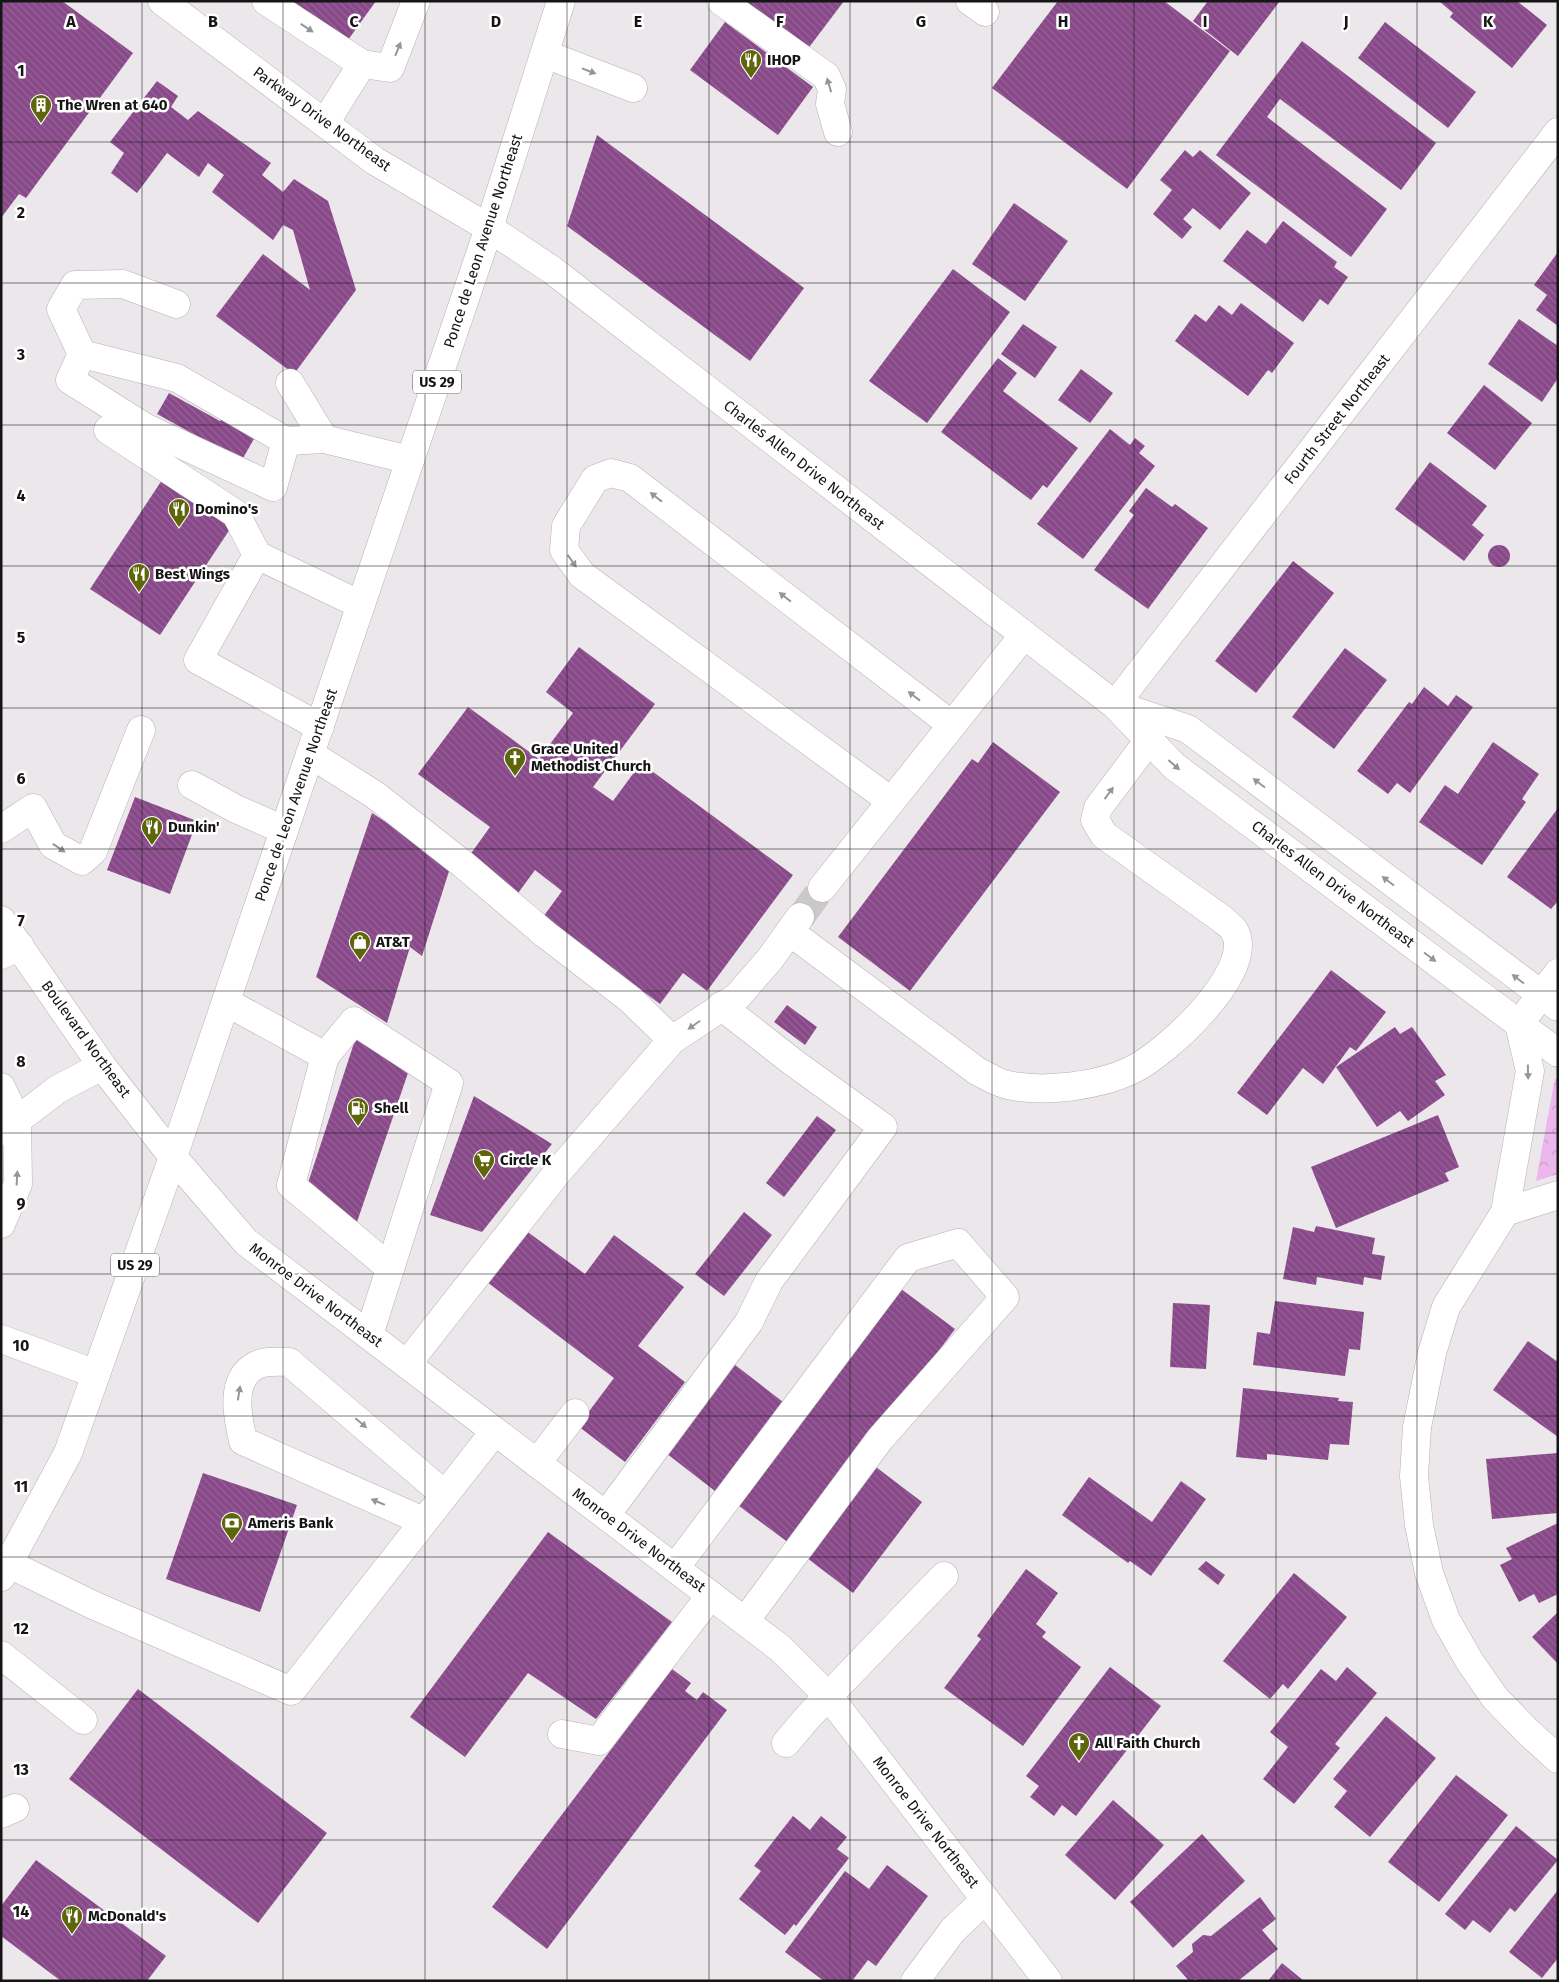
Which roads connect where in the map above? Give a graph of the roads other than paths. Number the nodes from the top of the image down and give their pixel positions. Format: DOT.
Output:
graph roads {
  1 [pos="162,1"];
  2 [pos="266,1"];
  3 [pos="416,1"];
  4 [pos="561,1"];
  5 [pos="721,1"];
  6 [pos="545,54"];
  7 [pos="362,64"];
  8 [pos="632,88"];
  9 [pos="325,123"];
  10 [pos="838,132"];
  11 [pos="1558,132"];
  12 [pos="489,228"];
  13 [pos="176,304"];
  14 [pos="82,354"];
  15 [pos="290,383"];
  16 [pos="108,430"];
  17 [pos="324,439"];
  18 [pos="286,441"];
  19 [pos="410,460"];
  20 [pos="257,555"];
  21 [pos="362,605"];
  22 [pos="1024,635"];
  23 [pos="1115,705"];
  24 [pos="952,725"];
  25 [pos="320,727"];
  26 [pos="141,730"];
  27 [pos="1149,740"];
  28 [pos="310,754"];
  29 [pos="192,785"];
  30 [pos="891,801"];
  31 [pos="1,829"];
  32 [pos="284,830"];
  33 [pos="822,888"];
  34 [pos="1,920"];
  35 [pos="10,951"];
  36 [pos="1558,973"];
  37 [pos="226,1002"];
  38 [pos="1549,1002"];
  39 [pos="721,1006"];
  40 [pos="1519,1024"];
  41 [pos="672,1040"];
  42 [pos="1558,1053"];
  43 [pos="325,1056"];
  44 [pos="102,1066"];
  45 [pos="1,1087"];
  46 [pos="9,1126"];
  47 [pos="174,1157"];
  48 [pos="1558,1195"];
  49 [pos="1506,1212"];
  50 [pos="1,1224"];
  51 [pos="390,1268"];
  52 [pos="369,1335"];
  53 [pos="1,1339"];
  54 [pos="407,1364"];
  55 [pos="96,1374"];
  56 [pos="575,1414"];
  57 [pos="495,1431"];
  58 [pos="537,1463"];
  59 [pos="444,1494"];
  60 [pos="606,1516"];
  61 [pos="423,1521"];
  62 [pos="674,1568"];
  63 [pos="5,1571"];
  64 [pos="944,1576"];
  65 [pos="711,1595"];
  66 [pos="745,1621"];
  67 [pos="1,1655"];
  68 [pos="829,1697"];
  69 [pos="83,1720"];
  70 [pos="562,1734"];
  71 [pos="786,1743"];
  72 [pos="1558,1759"];
  73 [pos="985,1900"];
  74 [pos="914,1981"];
  75 [pos="1048,1981"];
  1 -- 9 [label="main road, Parkway Drive Northeast"];
  2 -- 7 [label="main road, one-way"];
  7 -- 3 [label="main road, one-way"];
  4 -- 6 [label="main road, Ponce de Leon Avenue Northeast / US 29"];
  10 -- 5 [label="main road, one-way"];
  6 -- 8 [label="main road, one-way"];
  6 -- 12 [label="main road, Ponce de Leon Avenue Northeast / US 29"];
  7 -- 9 [label="main road"];
  9 -- 12 [label="main road, Parkway Drive Northeast"];
  11 -- 23 [label="main road, Fourth Street Northeast"];
  12 -- 19 [label="main road, Ponce de Leon Avenue Northeast / US 29"];
  12 -- 22 [label="main road, Charles Allen Drive Northeast"];
  13 -- 14 [label="main road"];
  14 -- 18 [label="main road"];
  14 -- 18 [label="main road"];
  15 -- 17 [label="main road"];
  16 -- 20 [label="main road"];
  17 -- 18 [label="main road"];
  17 -- 19 [label="main road"];
  19 -- 21 [label="main road, Ponce de Leon Avenue Northeast / US 29"];
  20 -- 21 [label="main road"];
  20 -- 25 [label="main road"];
  21 -- 25 [label="main road, Ponce de Leon Avenue Northeast / US 29"];
  22 -- 23 [label="main road, Charles Allen Drive Northeast"];
  22 -- 24 [label="main road"];
  23 -- 27 [label="main road, Charles Allen Drive Northeast"];
  38 -- 23 [label="main road, Charles Allen Drive Northeast, one-way"];
  24 -- 30 [label="main road"];
  24 -- 30 [label="main road, one-way"];
  25 -- 28 [label="main road, Ponce de Leon Avenue Northeast / US 29"];
  31 -- 26 [label="main road, one-way"];
  39 -- 27 [label="main road, one-way"];
  27 -- 40 [label="main road, Charles Allen Drive Northeast, one-way"];
  28 -- 32 [label="main road, Ponce de Leon Avenue Northeast / US 29"];
  28 -- 41 [label="main road"];
  29 -- 32 [label="main road"];
  30 -- 33 [label="main road"];
  32 -- 37 [label="main road, Ponce de Leon Avenue Northeast / US 29"];
  34 -- 35 [label="main road, Boulevard Northeast"];
  35 -- 44 [label="main road, Boulevard Northeast"];
  36 -- 38 [label="main road"];
  37 -- 43 [label="main road"];
  37 -- 47 [label="main road, Ponce de Leon Avenue Northeast / US 29"];
  38 -- 40 [label="main road"];
  39 -- 41 [label="main road, one-way"];
  39 -- 60 [label="main road"];
  40 -- 42 [label="main road, Charles Allen Drive Northeast"];
  40 -- 49 [label="main road, one-way"];
  41 -- 54 [label="main road"];
  43 -- 51 [label="main road"];
  43 -- 51 [label="main road"];
  44 -- 46 [label="main road"];
  44 -- 47 [label="main road, Boulevard Northeast"];
  45 -- 46 [label="main road"];
  50 -- 46 [label="main road, one-way"];
  47 -- 52 [label="main road, Monroe Drive Northeast"];
  47 -- 55 [label="main road, Ponce de Leon Avenue Northeast / US 29"];
  48 -- 49 [label="main road"];
  49 -- 72 [label="main road"];
  51 -- 52 [label="main road"];
  52 -- 54 [label="main road, Monroe Drive Northeast"];
  53 -- 55 [label="main road"];
  54 -- 57 [label="main road, Monroe Drive Northeast"];
  55 -- 63 [label="main road, Ponce de Leon Avenue Northeast / US 29"];
  56 -- 58 [label="main road"];
  57 -- 58 [label="main road, Monroe Drive Northeast"];
  57 -- 59 [label="main road"];
  58 -- 60 [label="main road, Monroe Drive Northeast"];
  59 -- 61 [label="main road"];
  61 -- 59 [label="main road, one-way"];
  60 -- 62 [label="main road, Monroe Drive Northeast"];
  61 -- 63 [label="main road"];
  62 -- 65 [label="main road, Monroe Drive Northeast"];
  62 -- 66 [label="main road"];
  64 -- 68 [label="main road"];
  65 -- 66 [label="main road, Monroe Drive Northeast"];
  65 -- 70 [label="main road"];
  66 -- 68 [label="main road, Monroe Drive Northeast"];
  67 -- 69 [label="main road"];
  68 -- 71 [label="main road"];
  68 -- 73 [label="main road, Monroe Drive Northeast"];
  73 -- 74 [label="main road"];
  73 -- 75 [label="main road, Monroe Drive Northeast"];
}
